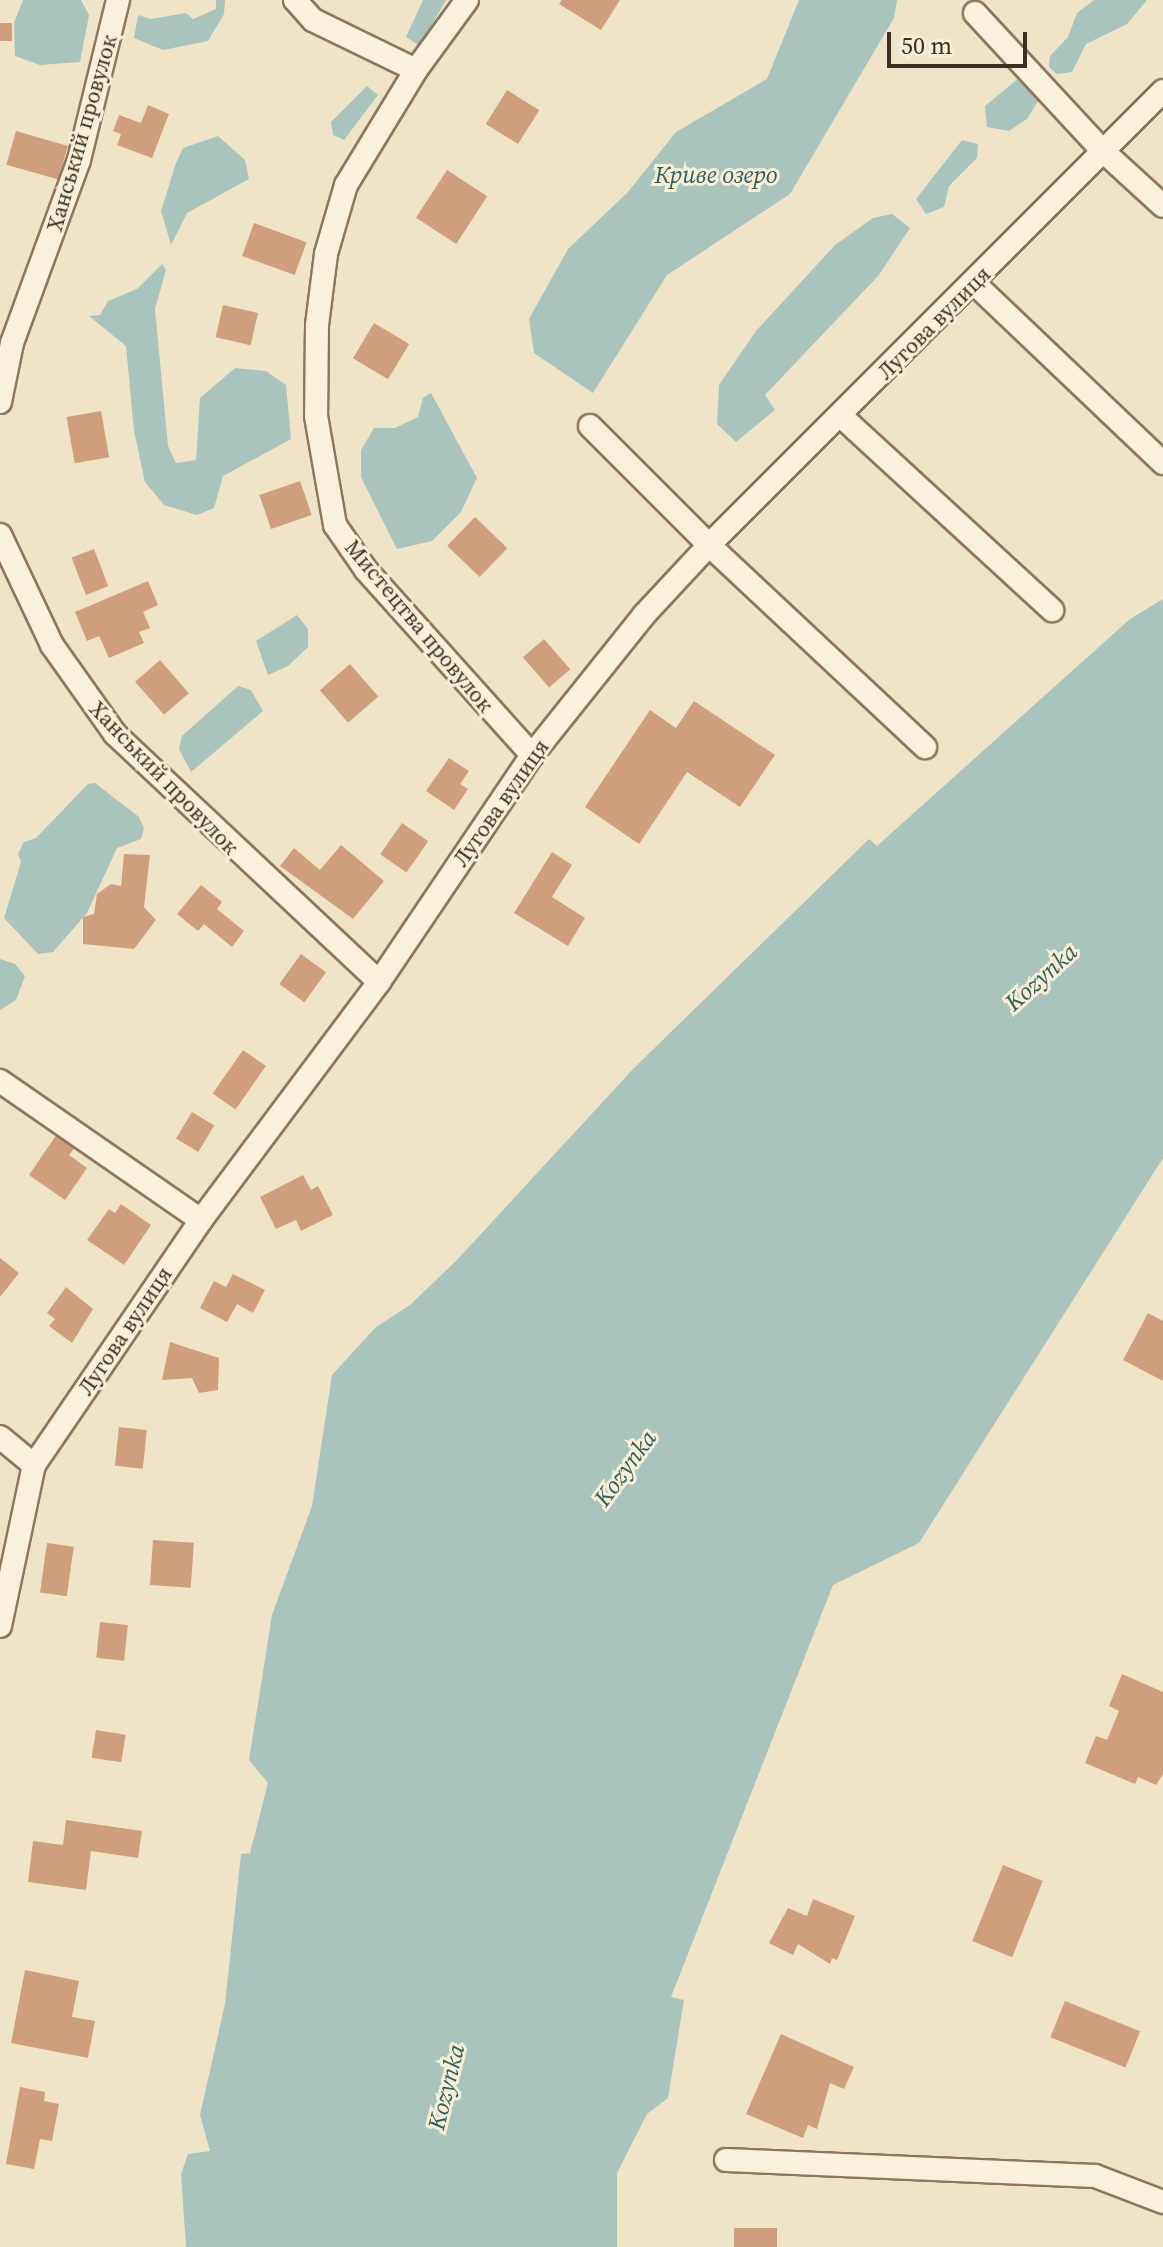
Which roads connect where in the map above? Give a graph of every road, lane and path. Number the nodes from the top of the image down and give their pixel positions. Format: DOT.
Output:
graph roads {
  1 [pos="118,0"];
  2 [pos="295,0"];
  3 [pos="467,0"];
  4 [pos="975,13"];
  5 [pos="416,70"];
  6 [pos="1163,91"];
  7 [pos="1103,151"];
  8 [pos="1163,206"];
  9 [pos="974,283"];
  10 [pos="0,402"];
  11 [pos="841,416"];
  12 [pos="590,426"];
  13 [pos="1163,463"];
  14 [pos="0,535"];
  15 [pos="709,545"];
  16 [pos="1052,610"];
  17 [pos="925,747"];
  18 [pos="532,755"];
  19 [pos="379,982"];
  20 [pos="0,1081"];
  21 [pos="201,1220"];
  22 [pos="0,1437"];
  23 [pos="34,1465"];
  24 [pos="0,1626"];
  25 [pos="726,2160"];
  26 [pos="1163,2202"];
  1 -- 10 [label="street, Ханський провулок"];
  2 -- 5 [label="street"];
  3 -- 5 [label="street, Мистецтва провулок"];
  4 -- 7 [label="street"];
  5 -- 18 [label="street, Мистецтва провулок"];
  6 -- 7 [label="street, Лугова вулиця"];
  7 -- 8 [label="street"];
  7 -- 9 [label="street, Лугова вулиця"];
  9 -- 11 [label="street, Лугова вулиця"];
  9 -- 13 [label="street"];
  11 -- 15 [label="street, Лугова вулиця"];
  11 -- 16 [label="street"];
  12 -- 15 [label="street"];
  14 -- 19 [label="street, Ханський провулок"];
  15 -- 17 [label="street"];
  15 -- 18 [label="street, Лугова вулиця"];
  18 -- 19 [label="street, Лугова вулиця"];
  19 -- 21 [label="street, Лугова вулиця"];
  20 -- 21 [label="street"];
  21 -- 23 [label="street, Лугова вулиця"];
  22 -- 23 [label="street"];
  23 -- 24 [label="street, Лугова вулиця"];
  25 -- 26 [label="street"];
}
